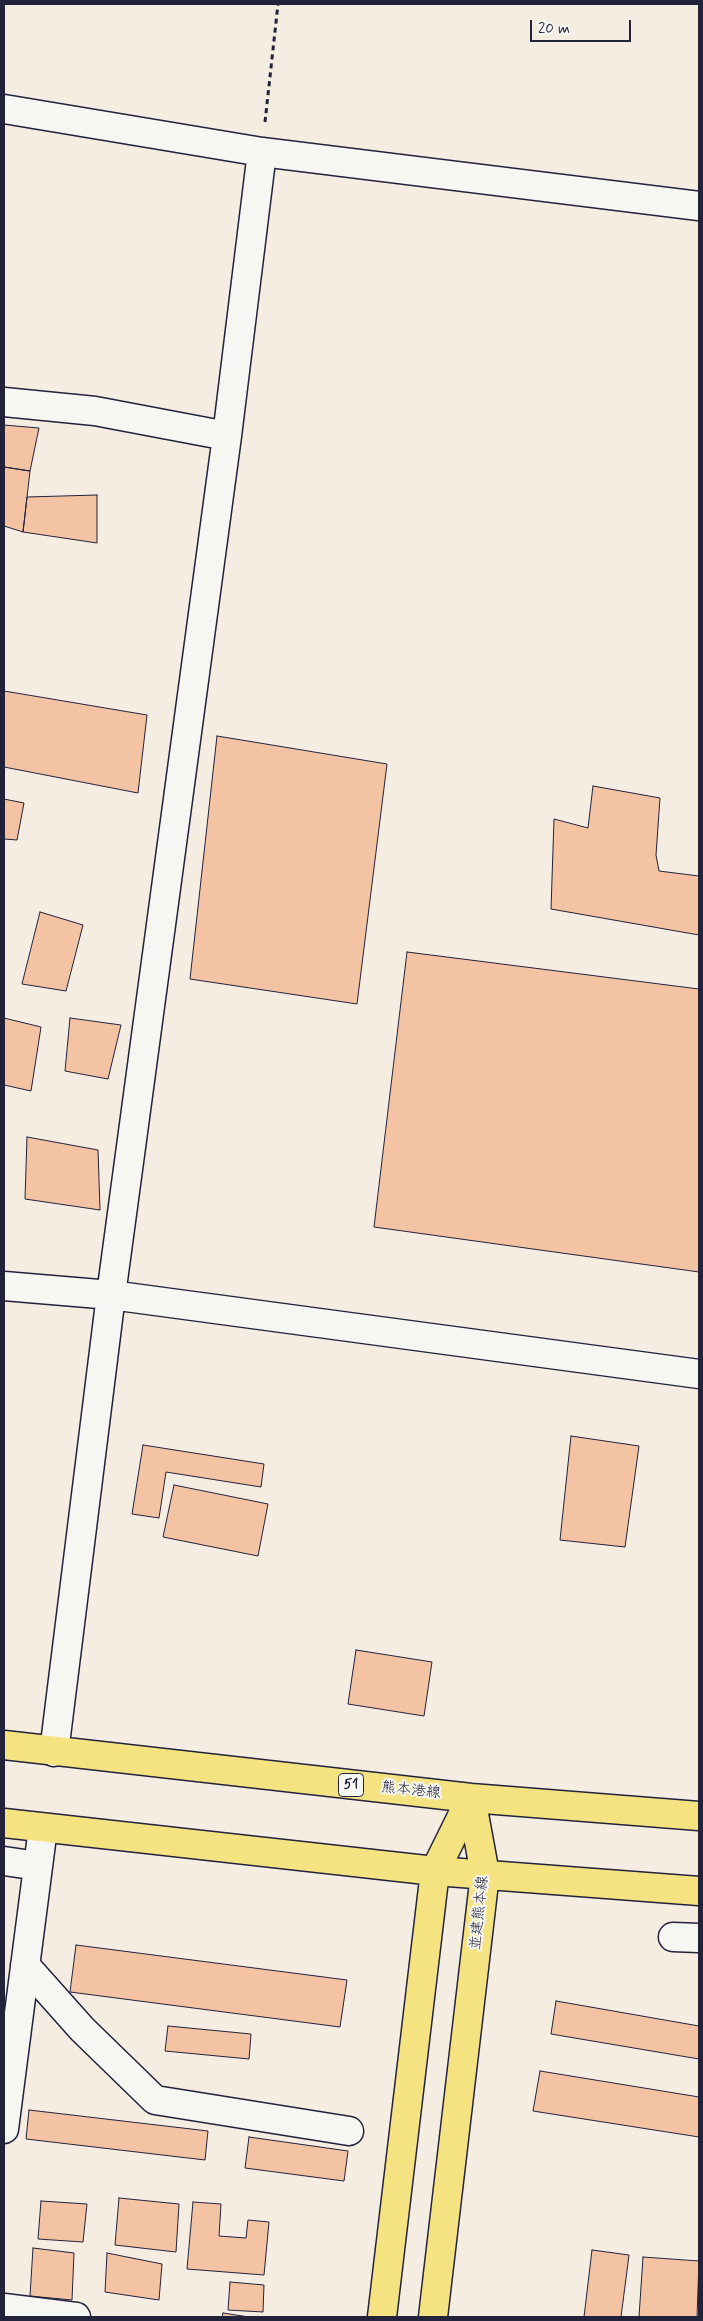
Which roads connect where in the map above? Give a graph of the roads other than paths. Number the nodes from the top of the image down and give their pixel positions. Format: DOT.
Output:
graph roads {
  1 [pos="4,109"];
  2 [pos="262,152"];
  3 [pos="699,206"];
  4 [pos="4,402"];
  5 [pos="227,436"];
  6 [pos="4,1286"];
  7 [pos="111,1295"];
  8 [pos="699,1374"];
  9 [pos="4,1746"];
  10 [pos="54,1752"];
  11 [pos="471,1798"];
  12 [pos="699,1816"];
  13 [pos="4,1823"];
  14 [pos="43,1828"];
  15 [pos="4,1861"];
  16 [pos="38,1866"];
  17 [pos="435,1871"];
  18 [pos="485,1874"];
  19 [pos="699,1891"];
  20 [pos="25,1965"];
  21 [pos="4,2129"];
  22 [pos="349,2132"];
  23 [pos="4,2308"];
  24 [pos="76,2317"];
  25 [pos="382,2317"];
  26 [pos="433,2317"];
  1 -- 2 [label="street"];
  2 -- 3 [label="street"];
  2 -- 5 [label="street"];
  4 -- 5 [label="street"];
  5 -- 7 [label="street"];
  6 -- 7 [label="street"];
  7 -- 8 [label="street"];
  7 -- 10 [label="street"];
  9 -- 10 [label="main road, 熊本港線 / 51"];
  10 -- 11 [label="main road, 熊本港線 / 51"];
  11 -- 12 [label="main road, 熊本港線 / 51"];
  11 -- 17 [label="main road"];
  11 -- 18 [label="main road, 並建熊本線"];
  13 -- 14 [label="main road"];
  14 -- 16 [label="street"];
  14 -- 17 [label="main road"];
  15 -- 16 [label="street"];
  16 -- 20 [label="street"];
  17 -- 18 [label="main road"];
  17 -- 25 [label="main road"];
  18 -- 19 [label="main road"];
  18 -- 26 [label="main road, 並建熊本線"];
  20 -- 21 [label="street"];
  20 -- 22 [label="street"];
  23 -- 24 [label="street"];
}
